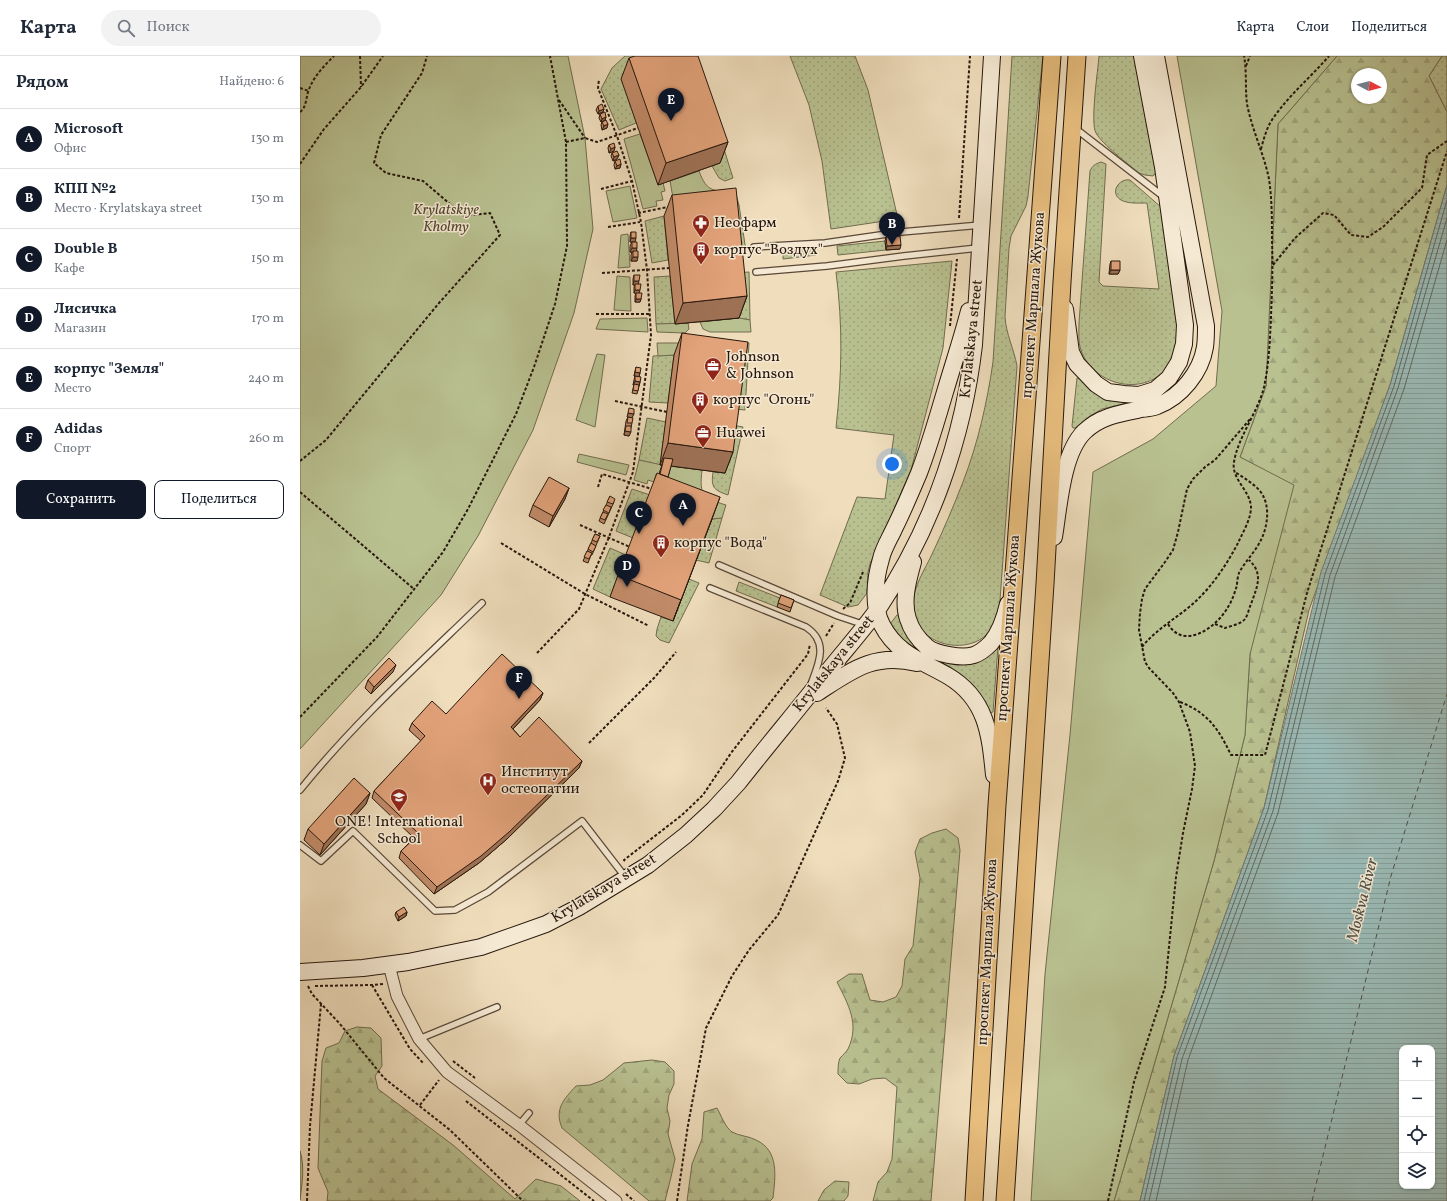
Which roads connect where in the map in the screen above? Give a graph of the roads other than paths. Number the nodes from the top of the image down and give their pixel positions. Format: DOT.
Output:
graph roads {
  1 [pos="992,56"];
  2 [pos="1052,56"];
  3 [pos="1077,56"];
  4 [pos="1142,56"];
  5 [pos="1156,56"];
  6 [pos="1072,126"];
  7 [pos="1168,200"];
  8 [pos="982,225"];
  9 [pos="754,247"];
  10 [pos="980,248"];
  11 [pos="756,272"];
  12 [pos="979,274"];
  13 [pos="1062,282"];
  14 [pos="918,540"];
  15 [pos="719,565"];
  16 [pos="1045,584"];
  17 [pos="710,588"];
  18 [pos="1012,588"];
  19 [pos="482,603"];
  20 [pos="877,610"];
  21 [pos="866,625"];
  22 [pos="925,664"];
  23 [pos="804,701"];
  24 [pos="300,790"];
  25 [pos="997,805"];
  26 [pos="300,845"];
  27 [pos="626,878"];
  28 [pos="389,965"];
  29 [pos="302,979"];
  30 [pos="497,1007"];
  31 [pos="419,1039"];
  32 [pos="529,1112"];
  33 [pos="519,1125"];
  34 [pos="616,1201"];
  35 [pos="974,1201"];
  36 [pos="1005,1201"];
  1 -- 8 [label="main road, Krylatskaya street"];
  2 -- 18 [label="main road, проспект Маршала Жукова"];
  3 -- 6 [label="main road, проспект Маршала Жукова"];
  4 -- 7 [label="main road"];
  5 -- 16 [label="main road"];
  6 -- 7 [label="lane"];
  6 -- 13 [label="main road, проспект Маршала Жукова"];
  7 -- 13 [label="main road"];
  8 -- 9 [label="lane"];
  8 -- 10 [label="main road, Krylatskaya street"];
  10 -- 11 [label="lane"];
  10 -- 12 [label="main road, Krylatskaya street"];
  12 -- 14 [label="main road, Krylatskaya street"];
  12 -- 20 [label="main road"];
  13 -- 16 [label="main road, проспект Маршала Жукова"];
  14 -- 18 [label="main road"];
  14 -- 20 [label="main road, Krylatskaya street"];
  15 -- 21 [label="lane"];
  16 -- 36 [label="main road, проспект Маршала Жукова"];
  17 -- 23 [label="lane"];
  18 -- 25 [label="main road, проспект Маршала Жукова"];
  19 -- 24 [label="lane"];
  20 -- 21 [label="main road, Krylatskaya street"];
  20 -- 22 [label="main road"];
  21 -- 23 [label="main road, Krylatskaya street"];
  22 -- 23 [label="main road"];
  22 -- 25 [label="main road"];
  23 -- 27 [label="main road, Krylatskaya street"];
  25 -- 35 [label="main road, проспект Маршала Жукова"];
  26 -- 27 [label="lane"];
  27 -- 28 [label="main road, Krylatskaya street"];
  28 -- 29 [label="main road, Krylatskaya street"];
  28 -- 31 [label="street"];
  30 -- 31 [label="lane"];
  31 -- 33 [label="street"];
  32 -- 33 [label="lane"];
  33 -- 34 [label="street"];
}
